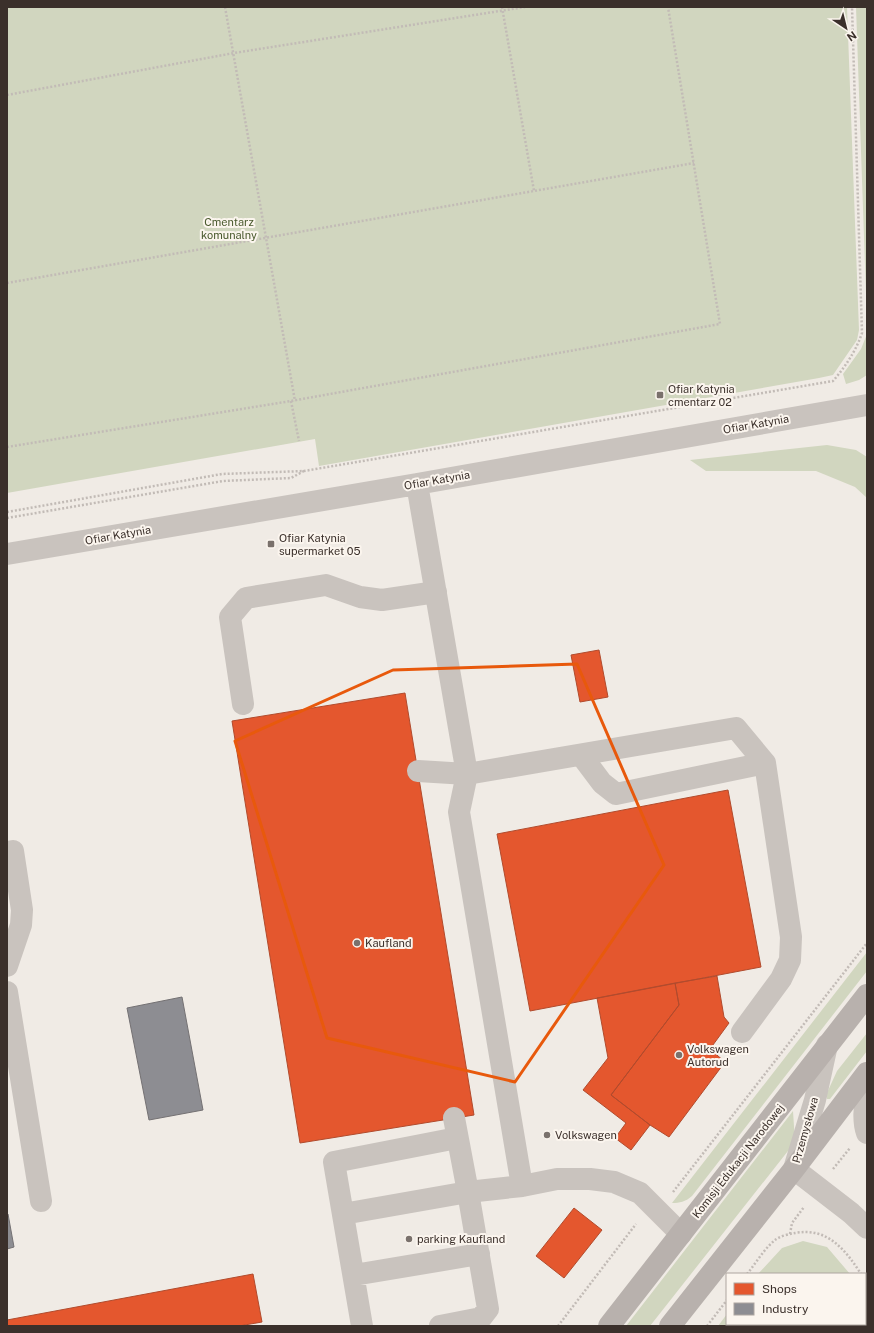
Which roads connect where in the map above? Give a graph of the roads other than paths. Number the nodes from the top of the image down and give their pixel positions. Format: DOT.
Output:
graph roads {
  1 [pos="867,405"];
  2 [pos="417,484"];
  3 [pos="7,554"];
  4 [pos="436,592"];
  5 [pos="243,704"];
  6 [pos="581,755"];
  7 [pos="765,764"];
  8 [pos="418,771"];
  9 [pos="467,774"];
  10 [pos="7,852"];
  11 [pos="7,966"];
  12 [pos="7,992"];
  13 [pos="867,995"];
  14 [pos="742,1032"];
  15 [pos="827,1045"];
  16 [pos="867,1073"];
  17 [pos="867,1095"];
  18 [pos="867,1133"];
  19 [pos="794,1169"];
  20 [pos="522,1186"];
  21 [pos="468,1192"];
  22 [pos="41,1201"];
  23 [pos="343,1214"];
  24 [pos="867,1228"];
  25 [pos="681,1234"];
  26 [pos="479,1254"];
  27 [pos="354,1275"];
  28 [pos="362,1326"];
  29 [pos="440,1326"];
  30 [pos="609,1326"];
  31 [pos="670,1326"];
  1 -- 2 [label="street, Ofiar Katynia"];
  2 -- 3 [label="street, Ofiar Katynia"];
  2 -- 4 [label="street"];
  4 -- 5 [label="street"];
  4 -- 9 [label="street"];
  6 -- 7 [label="street"];
  6 -- 7 [label="street"];
  6 -- 9 [label="street"];
  7 -- 14 [label="street"];
  8 -- 9 [label="street"];
  9 -- 20 [label="street"];
  10 -- 11 [label="street"];
  12 -- 22 [label="street"];
  13 -- 15 [label="main road, Komisji Edukacji Narodowej"];
  15 -- 19 [label="street, Przemysłowa"];
  15 -- 25 [label="main road, Komisji Edukacji Narodowej"];
  16 -- 19 [label="main road"];
  17 -- 18 [label="street"];
  19 -- 24 [label="street, Przemysłowa"];
  19 -- 31 [label="main road"];
  20 -- 21 [label="street"];
  20 -- 25 [label="street"];
  21 -- 23 [label="street"];
  21 -- 23 [label="street"];
  21 -- 26 [label="street"];
  23 -- 27 [label="street"];
  25 -- 30 [label="main road, Komisji Edukacji Narodowej"];
  26 -- 27 [label="street"];
  26 -- 29 [label="street"];
  27 -- 28 [label="street"];
}
